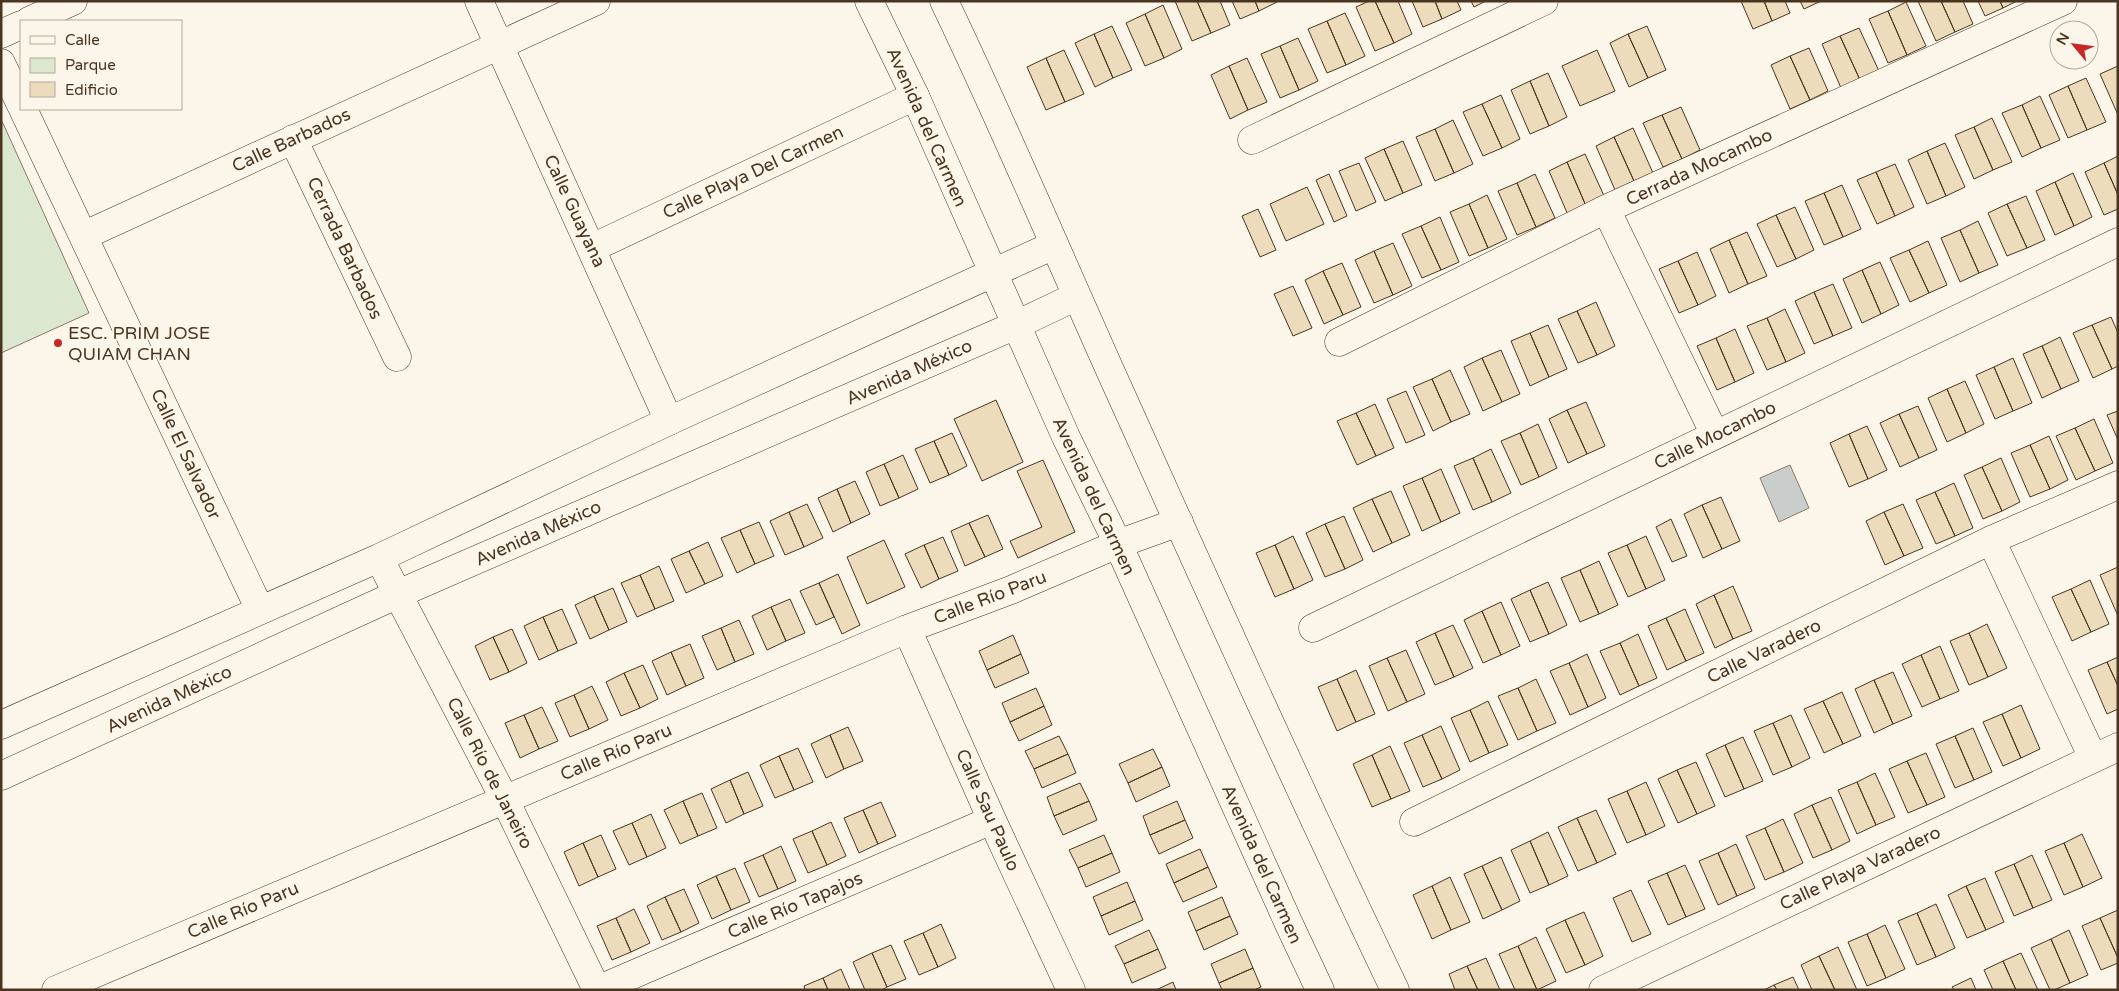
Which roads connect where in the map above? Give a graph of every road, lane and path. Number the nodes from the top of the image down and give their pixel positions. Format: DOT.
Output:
graph roads {
  1 [pos="73,1"];
  2 [pos="479,1"];
  3 [pos="596,1"];
  4 [pos="869,1"];
  5 [pos="944,1"];
  6 [pos="1544,1"];
  7 [pos="2063,1"];
  8 [pos="31,20"];
  9 [pos="20,25"];
  10 [pos="1,34"];
  11 [pos="499,45"];
  12 [pos="1,63"];
  13 [pos="915,96"];
  14 [pos="20,103"];
  15 [pos="23,110"];
  16 [pos="293,139"];
  17 [pos="1252,140"];
  18 [pos="1606,210"];
  19 [pos="83,236"];
  20 [pos="2118,242"];
  21 [pos="1054,245"];
  22 [pos="592,248"];
  23 [pos="992,273"];
  24 [pos="1077,296"];
  25 [pos="1016,325"];
  26 [pos="1339,342"];
  27 [pos="397,357"];
  28 [pos="669,422"];
  29 [pos="1715,435"];
  30 [pos="2118,485"];
  31 [pos="1179,522"];
  32 [pos="1991,540"];
  33 [pos="1118,544"];
  34 [pos="379,558"];
  35 [pos="398,594"];
  36 [pos="260,610"];
  37 [pos="1313,628"];
  38 [pos="907,629"];
  39 [pos="1,724"];
  40 [pos="2118,747"];
  41 [pos="2093,758"];
  42 [pos="1,776"];
  43 [pos="505,800"];
  44 [pos="992,820"];
  45 [pos="1414,822"];
  46 [pos="56,990"];
  47 [pos="597,990"];
  48 [pos="1071,990"];
  49 [pos="1320,990"];
  50 [pos="1395,990"];
  51 [pos="1603,990"];
  1 -- 8 [label="street"];
  2 -- 11 [label="street, Calle Guayana"];
  3 -- 11 [label="street"];
  4 -- 13 [label="street, Avenida del Carmen"];
  5 -- 21 [label="street"];
  6 -- 17 [label="street"];
  7 -- 18 [label="street, Cerrada Mocambo"];
  9 -- 10 [label="street"];
  11 -- 16 [label="street, Calle Barbados"];
  11 -- 22 [label="street, Calle Guayana"];
  12 -- 14 [label="street, Calle El Salvador"];
  13 -- 22 [label="street, Calle Playa Del Carmen"];
  13 -- 23 [label="street, Avenida del Carmen"];
  15 -- 19 [label="street, Calle El Salvador"];
  16 -- 19 [label="street, Calle Barbados"];
  16 -- 27 [label="street, Cerrada Barbados"];
  18 -- 26 [label="street, Cerrada Mocambo"];
  18 -- 29 [label="street"];
  19 -- 36 [label="street, Calle El Salvador"];
  20 -- 29 [label="street, Calle Mocambo"];
  21 -- 23 [label="street"];
  21 -- 24 [label="street"];
  22 -- 28 [label="street, Calle Guayana"];
  23 -- 25 [label="street, Avenida del Carmen"];
  23 -- 28 [label="street"];
  24 -- 25 [label="street, Avenida México"];
  24 -- 31 [label="street"];
  25 -- 33 [label="street, Avenida del Carmen"];
  25 -- 35 [label="street, Avenida México"];
  28 -- 34 [label="street"];
  29 -- 37 [label="street, Calle Mocambo"];
  30 -- 32 [label="street, Calle Varadero"];
  31 -- 33 [label="street, Calle Río Paru"];
  31 -- 50 [label="street"];
  32 -- 41 [label="street"];
  32 -- 45 [label="street, Calle Varadero"];
  33 -- 38 [label="street, Calle Río Paru"];
  33 -- 49 [label="street, Avenida del Carmen"];
  34 -- 35 [label="street, Calle Río de Janeiro"];
  34 -- 36 [label="street"];
  35 -- 42 [label="street, Avenida México"];
  35 -- 43 [label="street, Calle Río de Janeiro"];
  36 -- 39 [label="street"];
  38 -- 43 [label="street, Calle Río Paru"];
  38 -- 44 [label="street, Calle Sau Paulo"];
  40 -- 41 [label="street, Calle Playa Varadero"];
  41 -- 51 [label="street, Calle Playa Varadero"];
  43 -- 46 [label="street, Calle Río Paru"];
  43 -- 47 [label="street, Calle Río de Janeiro"];
  44 -- 47 [label="street, Calle Río Tapajos"];
  44 -- 48 [label="street, Calle Sau Paulo"];
}
